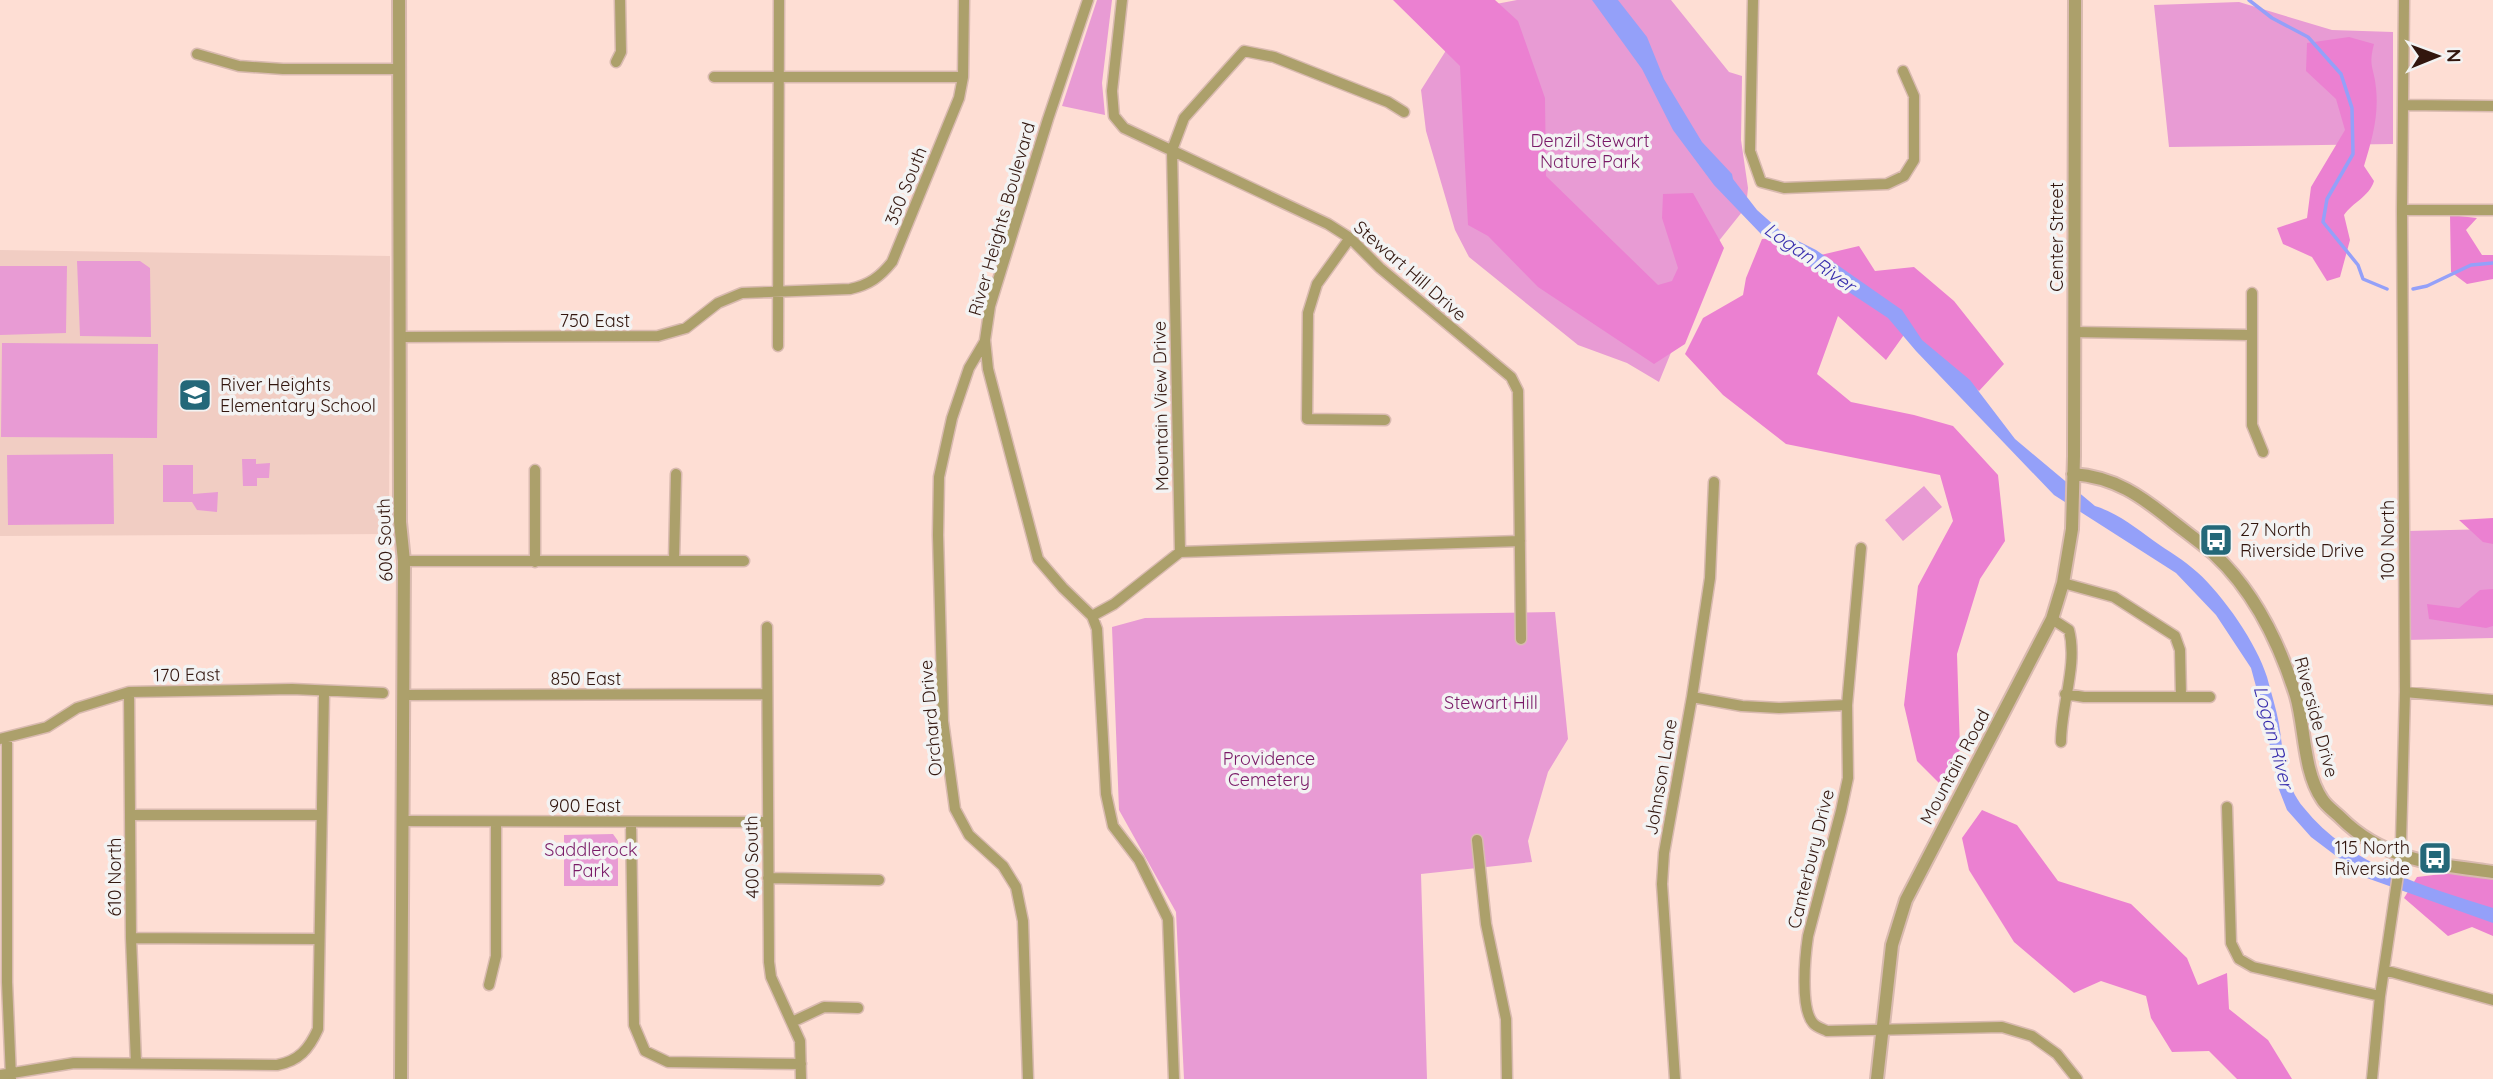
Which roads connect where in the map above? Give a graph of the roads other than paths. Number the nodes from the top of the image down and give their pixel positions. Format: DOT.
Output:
graph roads {
  1 [pos="399,0"];
  2 [pos="620,0"];
  3 [pos="779,0"];
  4 [pos="964,0"];
  5 [pos="1088,0"];
  6 [pos="1122,0"];
  7 [pos="1753,0"];
  8 [pos="2075,0"];
  9 [pos="2404,0"];
  10 [pos="197,54"];
  11 [pos="616,62"];
  12 [pos="400,69"];
  13 [pos="1903,71"];
  14 [pos="713,77"];
  15 [pos="778,77"];
  16 [pos="963,77"];
  17 [pos="2403,105"];
  18 [pos="2493,106"];
  19 [pos="1404,113"];
  20 [pos="1172,150"];
  21 [pos="2402,210"];
  22 [pos="2493,210"];
  23 [pos="1350,238"];
  24 [pos="778,290"];
  25 [pos="2252,293"];
  26 [pos="2074,332"];
  27 [pos="2250,335"];
  28 [pos="400,337"];
  29 [pos="985,340"];
  30 [pos="778,346"];
  31 [pos="1385,420"];
  32 [pos="2263,452"];
  33 [pos="535,470"];
  34 [pos="676,474"];
  35 [pos="2073,474"];
  36 [pos="1714,482"];
  37 [pos="1520,541"];
  38 [pos="1861,548"];
  39 [pos="1180,552"];
  40 [pos="404,561"];
  41 [pos="674,561"];
  42 [pos="744,561"];
  43 [pos="535,562"];
  44 [pos="2063,583"];
  45 [pos="1092,615"];
  46 [pos="2052,619"];
  47 [pos="767,628"];
  48 [pos="1521,639"];
  49 [pos="130,692"];
  50 [pos="324,692"];
  51 [pos="2404,692"];
  52 [pos="383,693"];
  53 [pos="767,694"];
  54 [pos="2065,694"];
  55 [pos="404,695"];
  56 [pos="2180,696"];
  57 [pos="1692,697"];
  58 [pos="2210,697"];
  59 [pos="2493,700"];
  60 [pos="1847,705"];
  61 [pos="3,738"];
  62 [pos="2061,742"];
  63 [pos="2227,807"];
  64 [pos="132,815"];
  65 [pos="321,815"];
  66 [pos="402,821"];
  67 [pos="496,822"];
  68 [pos="631,822"];
  69 [pos="768,822"];
  70 [pos="1477,840"];
  71 [pos="2400,856"];
  72 [pos="2493,872"];
  73 [pos="768,878"];
  74 [pos="879,880"];
  75 [pos="4,898"];
  76 [pos="131,938"];
  77 [pos="318,939"];
  78 [pos="2384,970"];
  79 [pos="3,982"];
  80 [pos="489,985"];
  81 [pos="2380,996"];
  82 [pos="2493,1000"];
  83 [pos="858,1008"];
  84 [pos="792,1022"];
  85 [pos="1881,1031"];
  86 [pos="136,1063"];
  87 [pos="801,1064"];
  88 [pos="7,1077"];
  89 [pos="401,1079"];
  90 [pos="801,1079"];
  91 [pos="1028,1079"];
  92 [pos="1174,1079"];
  93 [pos="1507,1079"];
  94 [pos="1675,1079"];
  95 [pos="1877,1079"];
  96 [pos="2077,1079"];
  97 [pos="2372,1079"];
  1 -- 12 [label="street, 600 South"];
  2 -- 11 [label="street"];
  3 -- 15 [label="street"];
  4 -- 16 [label="street, 350 South"];
  5 -- 29 [label="street, River Heights Boulevard"];
  6 -- 20 [label="street, Stewart Hill Drive"];
  7 -- 13 [label="street"];
  8 -- 26 [label="street, Center Street"];
  9 -- 17 [label="street, 100 North"];
  10 -- 12 [label="street"];
  12 -- 28 [label="street, 600 South"];
  14 -- 15 [label="street"];
  15 -- 16 [label="street"];
  15 -- 24 [label="street"];
  16 -- 24 [label="street, 350 South"];
  17 -- 18 [label="street"];
  17 -- 21 [label="street, 100 North"];
  19 -- 20 [label="street"];
  20 -- 23 [label="street, Stewart Hill Drive"];
  20 -- 39 [label="street, Mountain View Drive"];
  21 -- 22 [label="street"];
  21 -- 51 [label="street, 100 North"];
  23 -- 31 [label="street"];
  23 -- 37 [label="street, Stewart Hill Drive"];
  24 -- 28 [label="street, 750 East"];
  24 -- 30 [label="street"];
  25 -- 27 [label="street"];
  26 -- 27 [label="street"];
  26 -- 35 [label="street, Center Street"];
  27 -- 32 [label="street"];
  28 -- 40 [label="street, 600 South"];
  29 -- 45 [label="street, River Heights Boulevard"];
  29 -- 91 [label="street, Orchard Drive"];
  33 -- 43 [label="street"];
  34 -- 41 [label="street"];
  35 -- 44 [label="street, Mountain Road"];
  35 -- 71 [label="street, Riverside Drive"];
  36 -- 57 [label="street, Johnson Lane"];
  37 -- 39 [label="street"];
  37 -- 48 [label="street, Stewart Hill Drive"];
  38 -- 60 [label="street, Canterbury Drive"];
  39 -- 45 [label="street"];
  40 -- 43 [label="street"];
  40 -- 55 [label="street, 600 South"];
  41 -- 42 [label="street"];
  41 -- 43 [label="street"];
  44 -- 46 [label="street, Mountain Road"];
  44 -- 56 [label="street"];
  45 -- 92 [label="street"];
  46 -- 54 [label="street"];
  46 -- 85 [label="street, Mountain Road"];
  47 -- 53 [label="street, 400 South"];
  49 -- 50 [label="street, 170 East"];
  49 -- 61 [label="street, 170 East"];
  49 -- 64 [label="street, 610 North"];
  50 -- 52 [label="street, 170 East"];
  50 -- 65 [label="street"];
  51 -- 59 [label="street"];
  51 -- 71 [label="street, 100 North"];
  53 -- 55 [label="street, 850 East"];
  53 -- 69 [label="street, 400 South"];
  54 -- 56 [label="street"];
  54 -- 62 [label="street"];
  55 -- 66 [label="street, 600 South"];
  56 -- 58 [label="street"];
  57 -- 60 [label="street"];
  57 -- 94 [label="street, Johnson Lane"];
  60 -- 85 [label="street, Canterbury Drive"];
  61 -- 75 [label="street"];
  63 -- 81 [label="street"];
  64 -- 65 [label="street"];
  64 -- 76 [label="street, 610 North"];
  65 -- 77 [label="street"];
  66 -- 67 [label="street, 900 East"];
  66 -- 89 [label="street, 600 South"];
  67 -- 68 [label="street, 900 East"];
  67 -- 80 [label="street"];
  68 -- 69 [label="street, 900 East"];
  68 -- 87 [label="street"];
  69 -- 73 [label="street, 400 South"];
  70 -- 93 [label="street"];
  71 -- 72 [label="street, Riverside Drive"];
  71 -- 78 [label="street, 100 North"];
  73 -- 74 [label="street"];
  73 -- 84 [label="street, 400 South"];
  75 -- 79 [label="street"];
  76 -- 77 [label="street"];
  76 -- 86 [label="street, 610 North"];
  77 -- 86 [label="street"];
  78 -- 81 [label="street, 100 North"];
  78 -- 82 [label="street"];
  79 -- 88 [label="street"];
  81 -- 97 [label="street, 100 North"];
  83 -- 84 [label="street"];
  84 -- 87 [label="street, 400 South"];
  85 -- 95 [label="street, Mountain Road"];
  85 -- 96 [label="street, Canterbury Drive"];
  86 -- 88 [label="street"];
  87 -- 90 [label="street, 400 South"];
}
